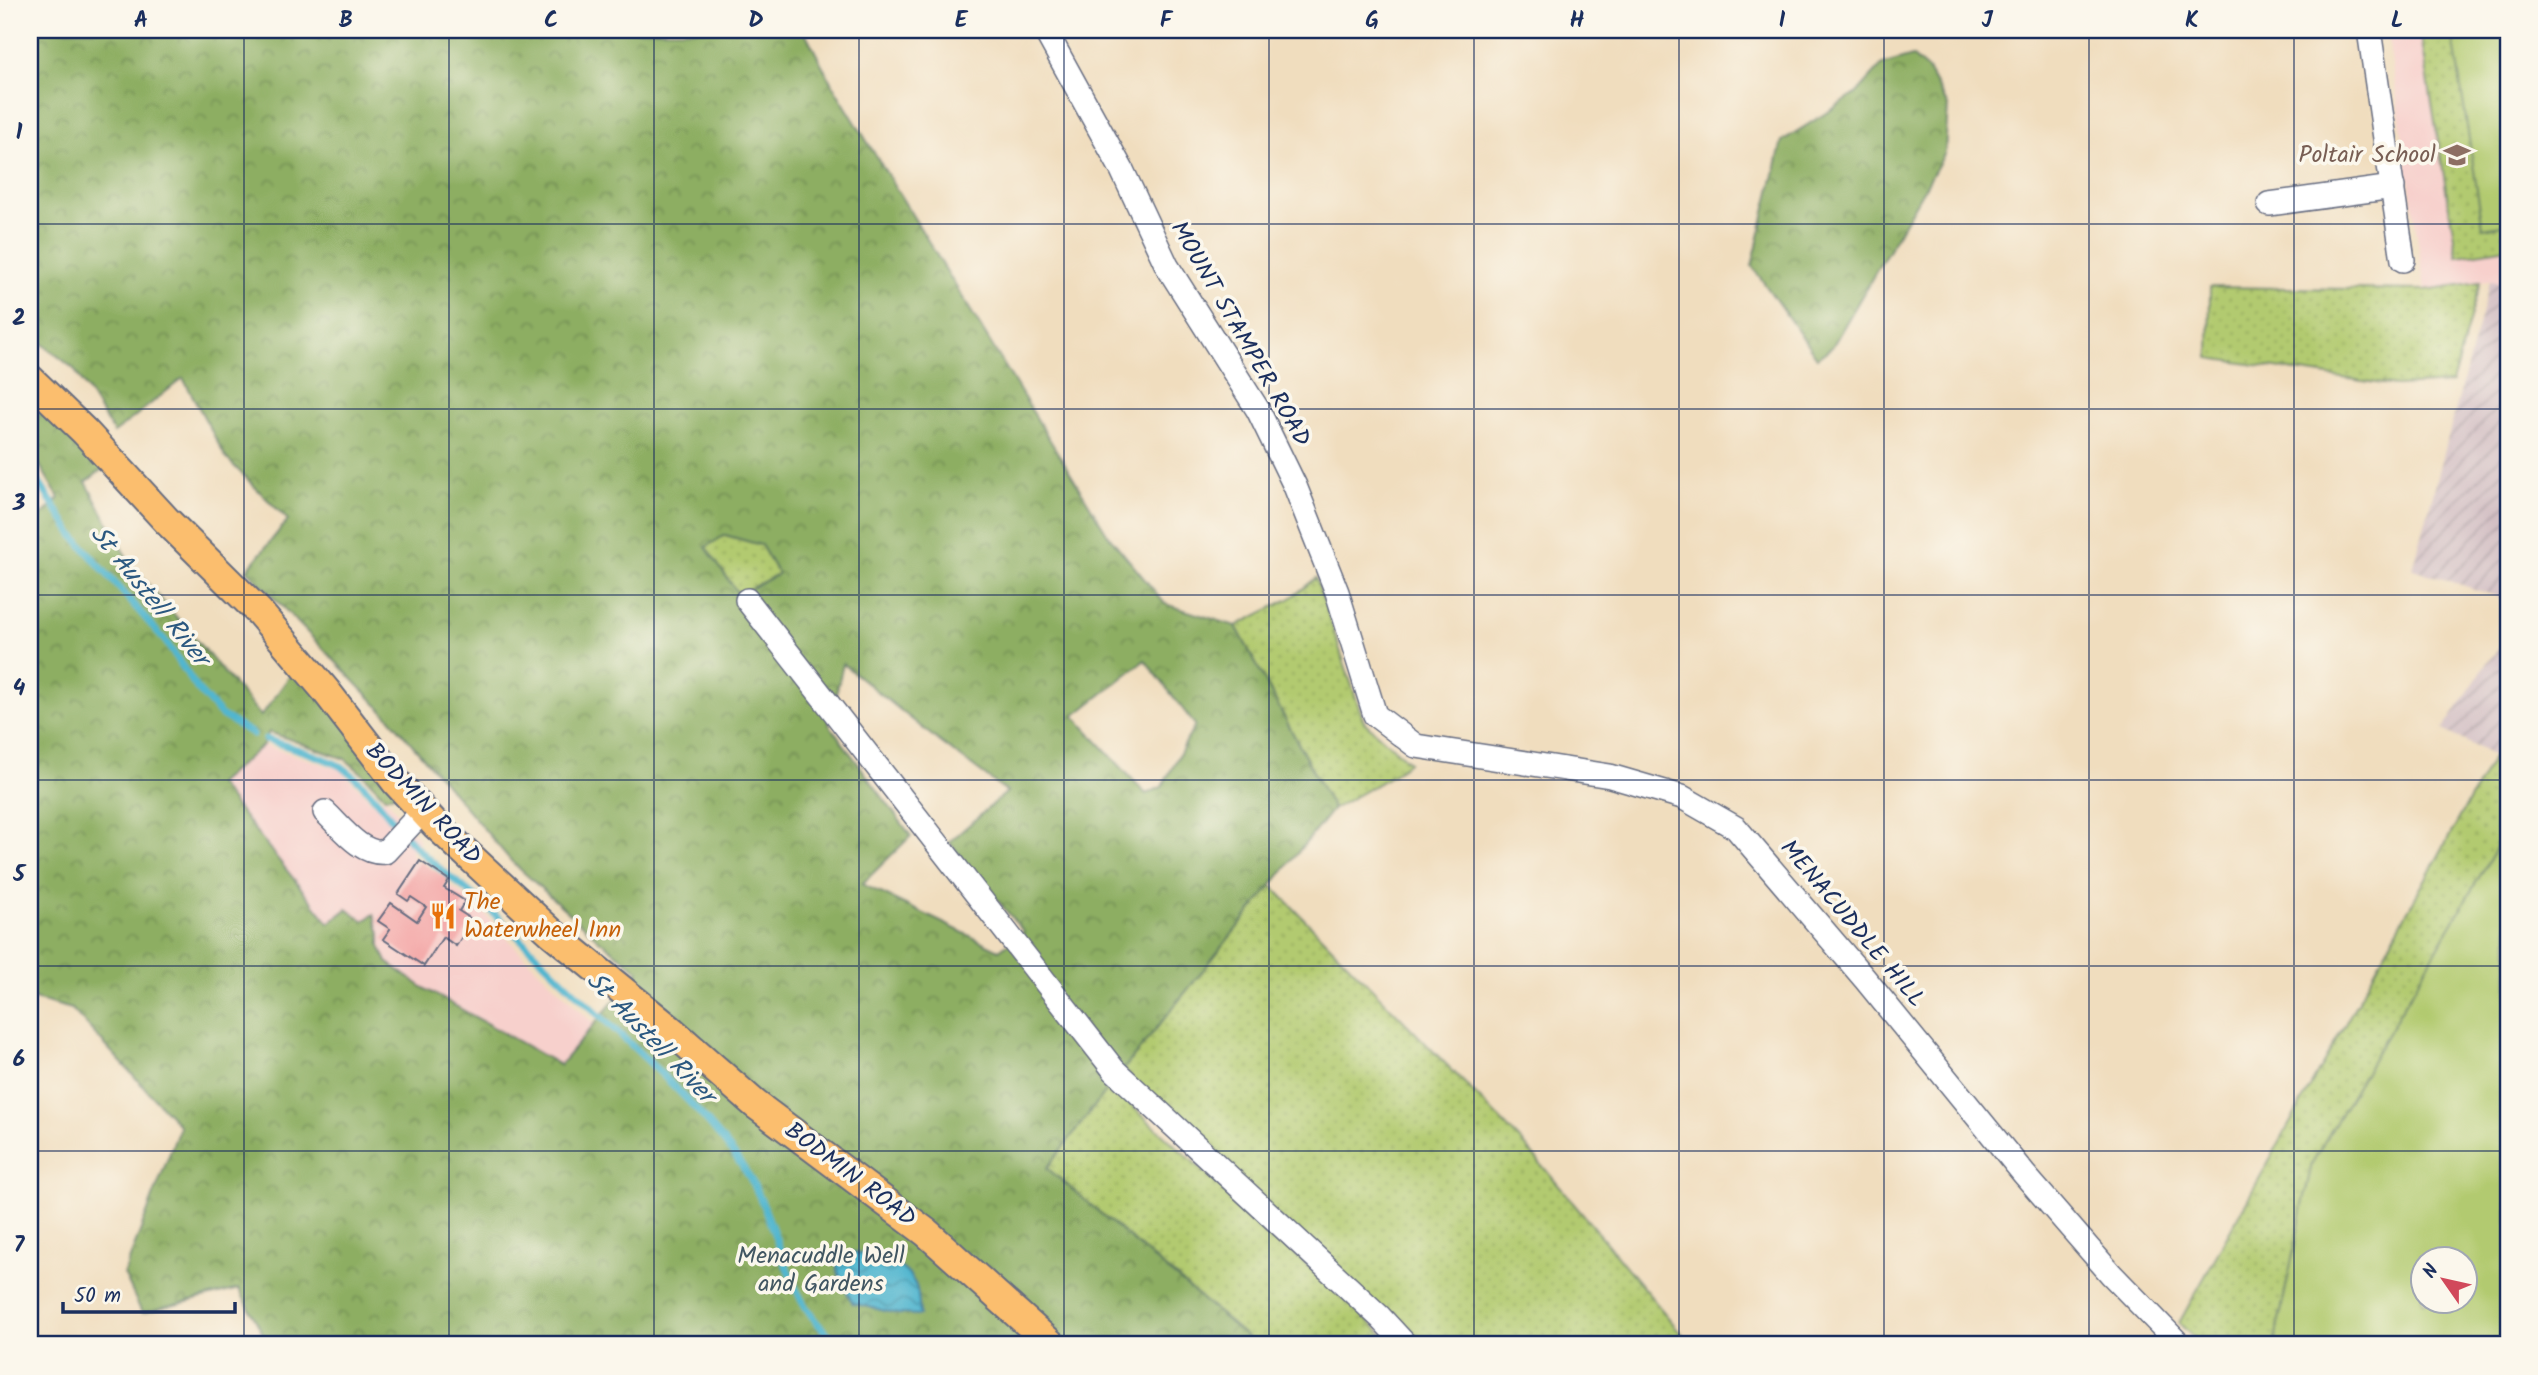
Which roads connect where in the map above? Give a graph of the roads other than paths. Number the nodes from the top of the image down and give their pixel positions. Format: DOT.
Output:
graph roads {
  1 [pos="1045,30"];
  2 [pos="2369,30"];
  3 [pos="2393,187"];
  4 [pos="2269,204"];
  5 [pos="2403,260"];
  6 [pos="30,379"];
  7 [pos="747,600"];
  8 [pos="1375,715"];
  9 [pos="325,812"];
  10 [pos="417,816"];
  11 [pos="1052,1345"];
  12 [pos="1406,1345"];
  13 [pos="2179,1345"];
  1 -- 8 [label="street, MOUNT STAMPER ROAD"];
  2 -- 3 [label="street"];
  3 -- 4 [label="street"];
  3 -- 5 [label="street"];
  6 -- 10 [label="main road, BODMIN ROAD"];
  7 -- 12 [label="street"];
  8 -- 13 [label="street, MENACUDDLE HILL"];
  9 -- 10 [label="street"];
  10 -- 11 [label="main road, BODMIN ROAD"];
}
